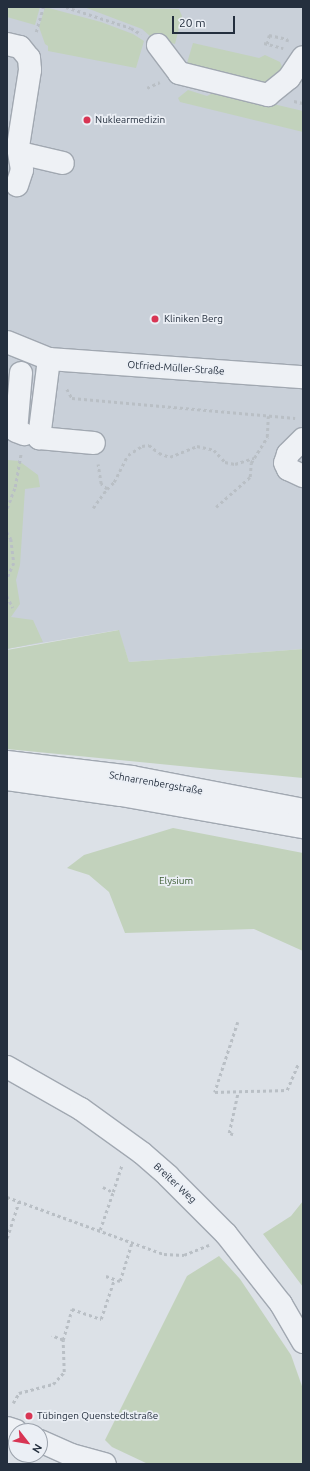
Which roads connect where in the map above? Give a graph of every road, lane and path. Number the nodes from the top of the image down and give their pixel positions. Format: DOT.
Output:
graph roads {
  1 [pos="43,7"];
  2 [pos="66,7"];
  3 [pos="36,30"];
  4 [pos="7,44"];
  5 [pos="158,45"];
  6 [pos="279,47"];
  7 [pos="294,53"];
  8 [pos="20,153"];
  9 [pos="63,163"];
  10 [pos="17,185"];
  11 [pos="7,342"];
  12 [pos="50,359"];
  13 [pos="14,373"];
  14 [pos="303,377"];
  15 [pos="268,416"];
  16 [pos="303,419"];
  17 [pos="24,434"];
  18 [pos="303,439"];
  19 [pos="94,443"];
  20 [pos="254,458"];
  21 [pos="21,461"];
  22 [pos="303,476"];
  23 [pos="101,484"];
  24 [pos="107,489"];
  25 [pos="216,507"];
  26 [pos="7,508"];
  27 [pos="93,508"];
  28 [pos="7,532"];
  29 [pos="7,579"];
  30 [pos="7,596"];
  31 [pos="13,608"];
  32 [pos="7,762"];
  33 [pos="7,779"];
  34 [pos="303,810"];
  35 [pos="303,828"];
  36 [pos="238,1022"];
  37 [pos="298,1064"];
  38 [pos="7,1067"];
  39 [pos="238,1092"];
  40 [pos="233,1135"];
  41 [pos="124,1159"];
  42 [pos="103,1187"];
  43 [pos="113,1192"];
  44 [pos="7,1197"];
  45 [pos="19,1202"];
  46 [pos="100,1230"];
  47 [pos="7,1238"];
  48 [pos="132,1242"];
  49 [pos="212,1242"];
  50 [pos="106,1276"];
  51 [pos="114,1280"];
  52 [pos="52,1336"];
  53 [pos="63,1340"];
  54 [pos="303,1342"];
  55 [pos="13,1403"];
  56 [pos="48,1445"];
  57 [pos="78,1460"];
  58 [pos="105,1464"];
  1 -- 3 [label="path"];
  2 -- 5 [label="path"];
  4 -- 8 [label="street"];
  5 -- 7 [label="street"];
  6 -- 7 [label="path"];
  8 -- 9 [label="street"];
  8 -- 10 [label="street"];
  11 -- 12 [label="street, Otfried-Müller-Straße"];
  12 -- 13 [label="street"];
  12 -- 14 [label="street, Otfried-Müller-Straße"];
  12 -- 15 [label="path"];
  12 -- 19 [label="street"];
  13 -- 17 [label="street"];
  15 -- 16 [label="path"];
  15 -- 20 [label="path"];
  18 -- 22 [label="street"];
  20 -- 24 [label="path"];
  20 -- 25 [label="path"];
  21 -- 26 [label="path"];
  23 -- 24 [label="path"];
  24 -- 27 [label="path"];
  28 -- 29 [label="path"];
  30 -- 31 [label="path"];
  32 -- 34 [label="street, Schnarrenbergstraße"];
  33 -- 35 [label="street, Schnarrenbergstraße"];
  36 -- 39 [label="path"];
  37 -- 39 [label="path"];
  38 -- 54 [label="street, Breiter Weg"];
  39 -- 40 [label="path"];
  41 -- 43 [label="path"];
  42 -- 43 [label="path"];
  43 -- 46 [label="path"];
  44 -- 45 [label="path"];
  45 -- 46 [label="path"];
  45 -- 47 [label="path"];
  46 -- 48 [label="path"];
  48 -- 49 [label="path"];
  48 -- 51 [label="path"];
  50 -- 51 [label="path"];
  51 -- 53 [label="path"];
  52 -- 53 [label="path"];
  53 -- 55 [label="path"];
  56 -- 57 [label="street"];
  57 -- 58 [label="street"];
}
